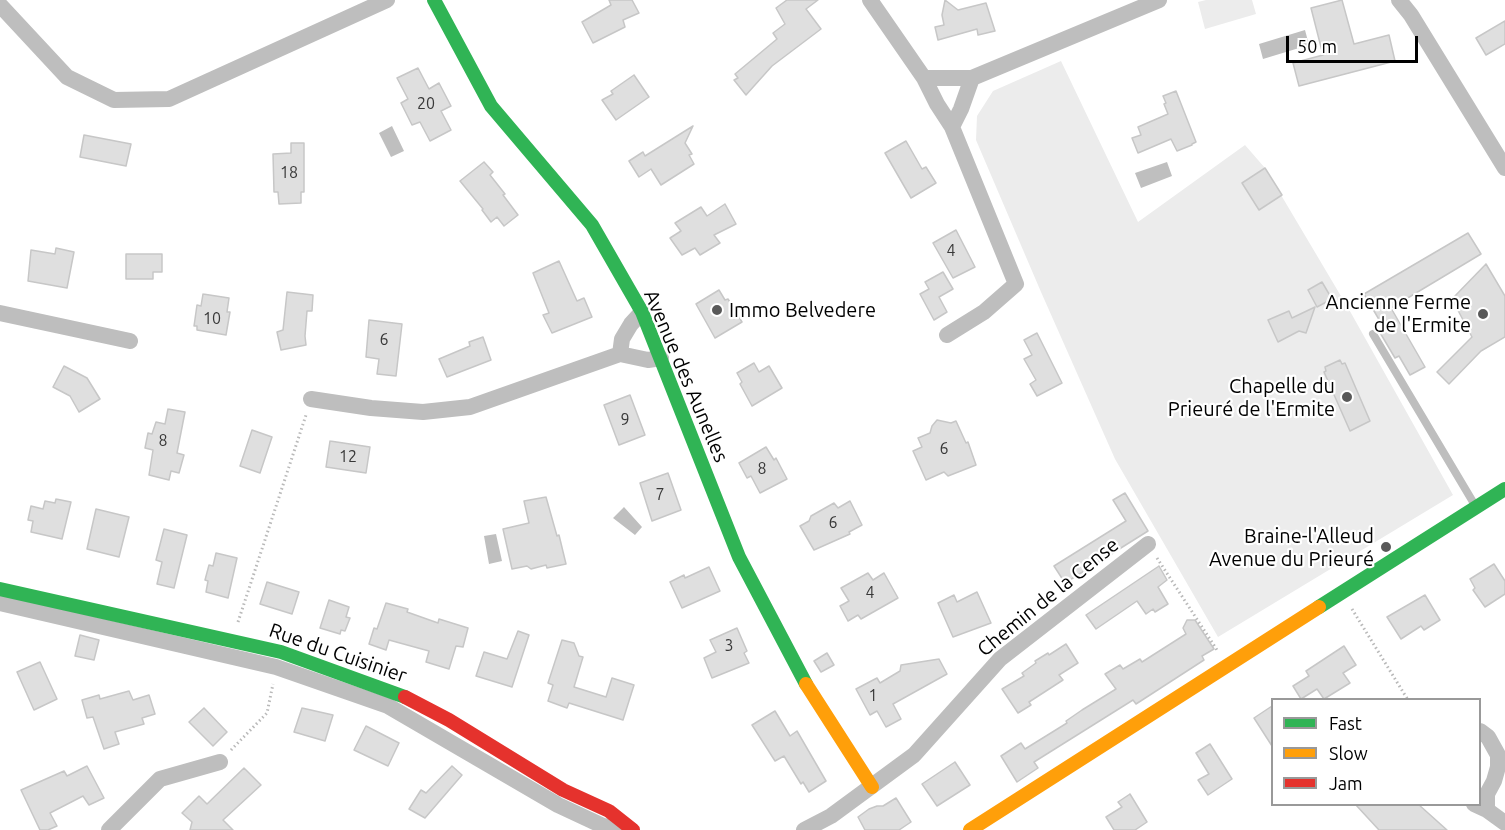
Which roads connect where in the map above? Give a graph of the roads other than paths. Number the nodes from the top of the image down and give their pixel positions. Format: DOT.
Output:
graph roads {
  1 [pos="387,0"];
  2 [pos="434,0"];
  3 [pos="870,0"];
  4 [pos="1159,0"];
  5 [pos="1399,0"];
  6 [pos="0,5"];
  7 [pos="924,78"];
  8 [pos="972,78"];
  9 [pos="952,126"];
  10 [pos="1505,168"];
  11 [pos="642,312"];
  12 [pos="0,313"];
  13 [pos="1373,334"];
  14 [pos="947,335"];
  15 [pos="130,341"];
  16 [pos="620,354"];
  17 [pos="661,358"];
  18 [pos="311,399"];
  19 [pos="1505,489"];
  20 [pos="1476,508"];
  21 [pos="1148,544"];
  22 [pos="0,589"];
  23 [pos="0,603"];
  24 [pos="1481,732"];
  25 [pos="220,762"];
  26 [pos="872,787"];
  27 [pos="1481,805"];
  28 [pos="1480,807"];
  29 [pos="1505,823"];
  30 [pos="109,830"];
  31 [pos="632,830"];
  32 [pos="804,830"];
  33 [pos="970,830"];
  1 -- 6 [label="street"];
  2 -- 11 [label="street, Avenue des Aunelles"];
  3 -- 7 [label="street"];
  4 -- 8 [label="street"];
  5 -- 10 [label="street"];
  7 -- 8 [label="street"];
  7 -- 9 [label="street"];
  8 -- 9 [label="street"];
  9 -- 14 [label="street"];
  11 -- 16 [label="street"];
  11 -- 17 [label="street, Avenue des Aunelles"];
  12 -- 15 [label="street"];
  13 -- 20 [label="lane"];
  16 -- 17 [label="street"];
  16 -- 18 [label="street"];
  17 -- 26 [label="street, Avenue des Aunelles"];
  19 -- 20 [label="street"];
  20 -- 33 [label="street"];
  21 -- 26 [label="street, Chemin de la Cense"];
  22 -- 31 [label="street, Rue du Cuisinier"];
  23 -- 31 [label="street, Rue du Cuisinier"];
  24 -- 27 [label="street"];
  25 -- 30 [label="street"];
  26 -- 32 [label="street, Chemin de la Cense"];
  28 -- 29 [label="street"];
}
